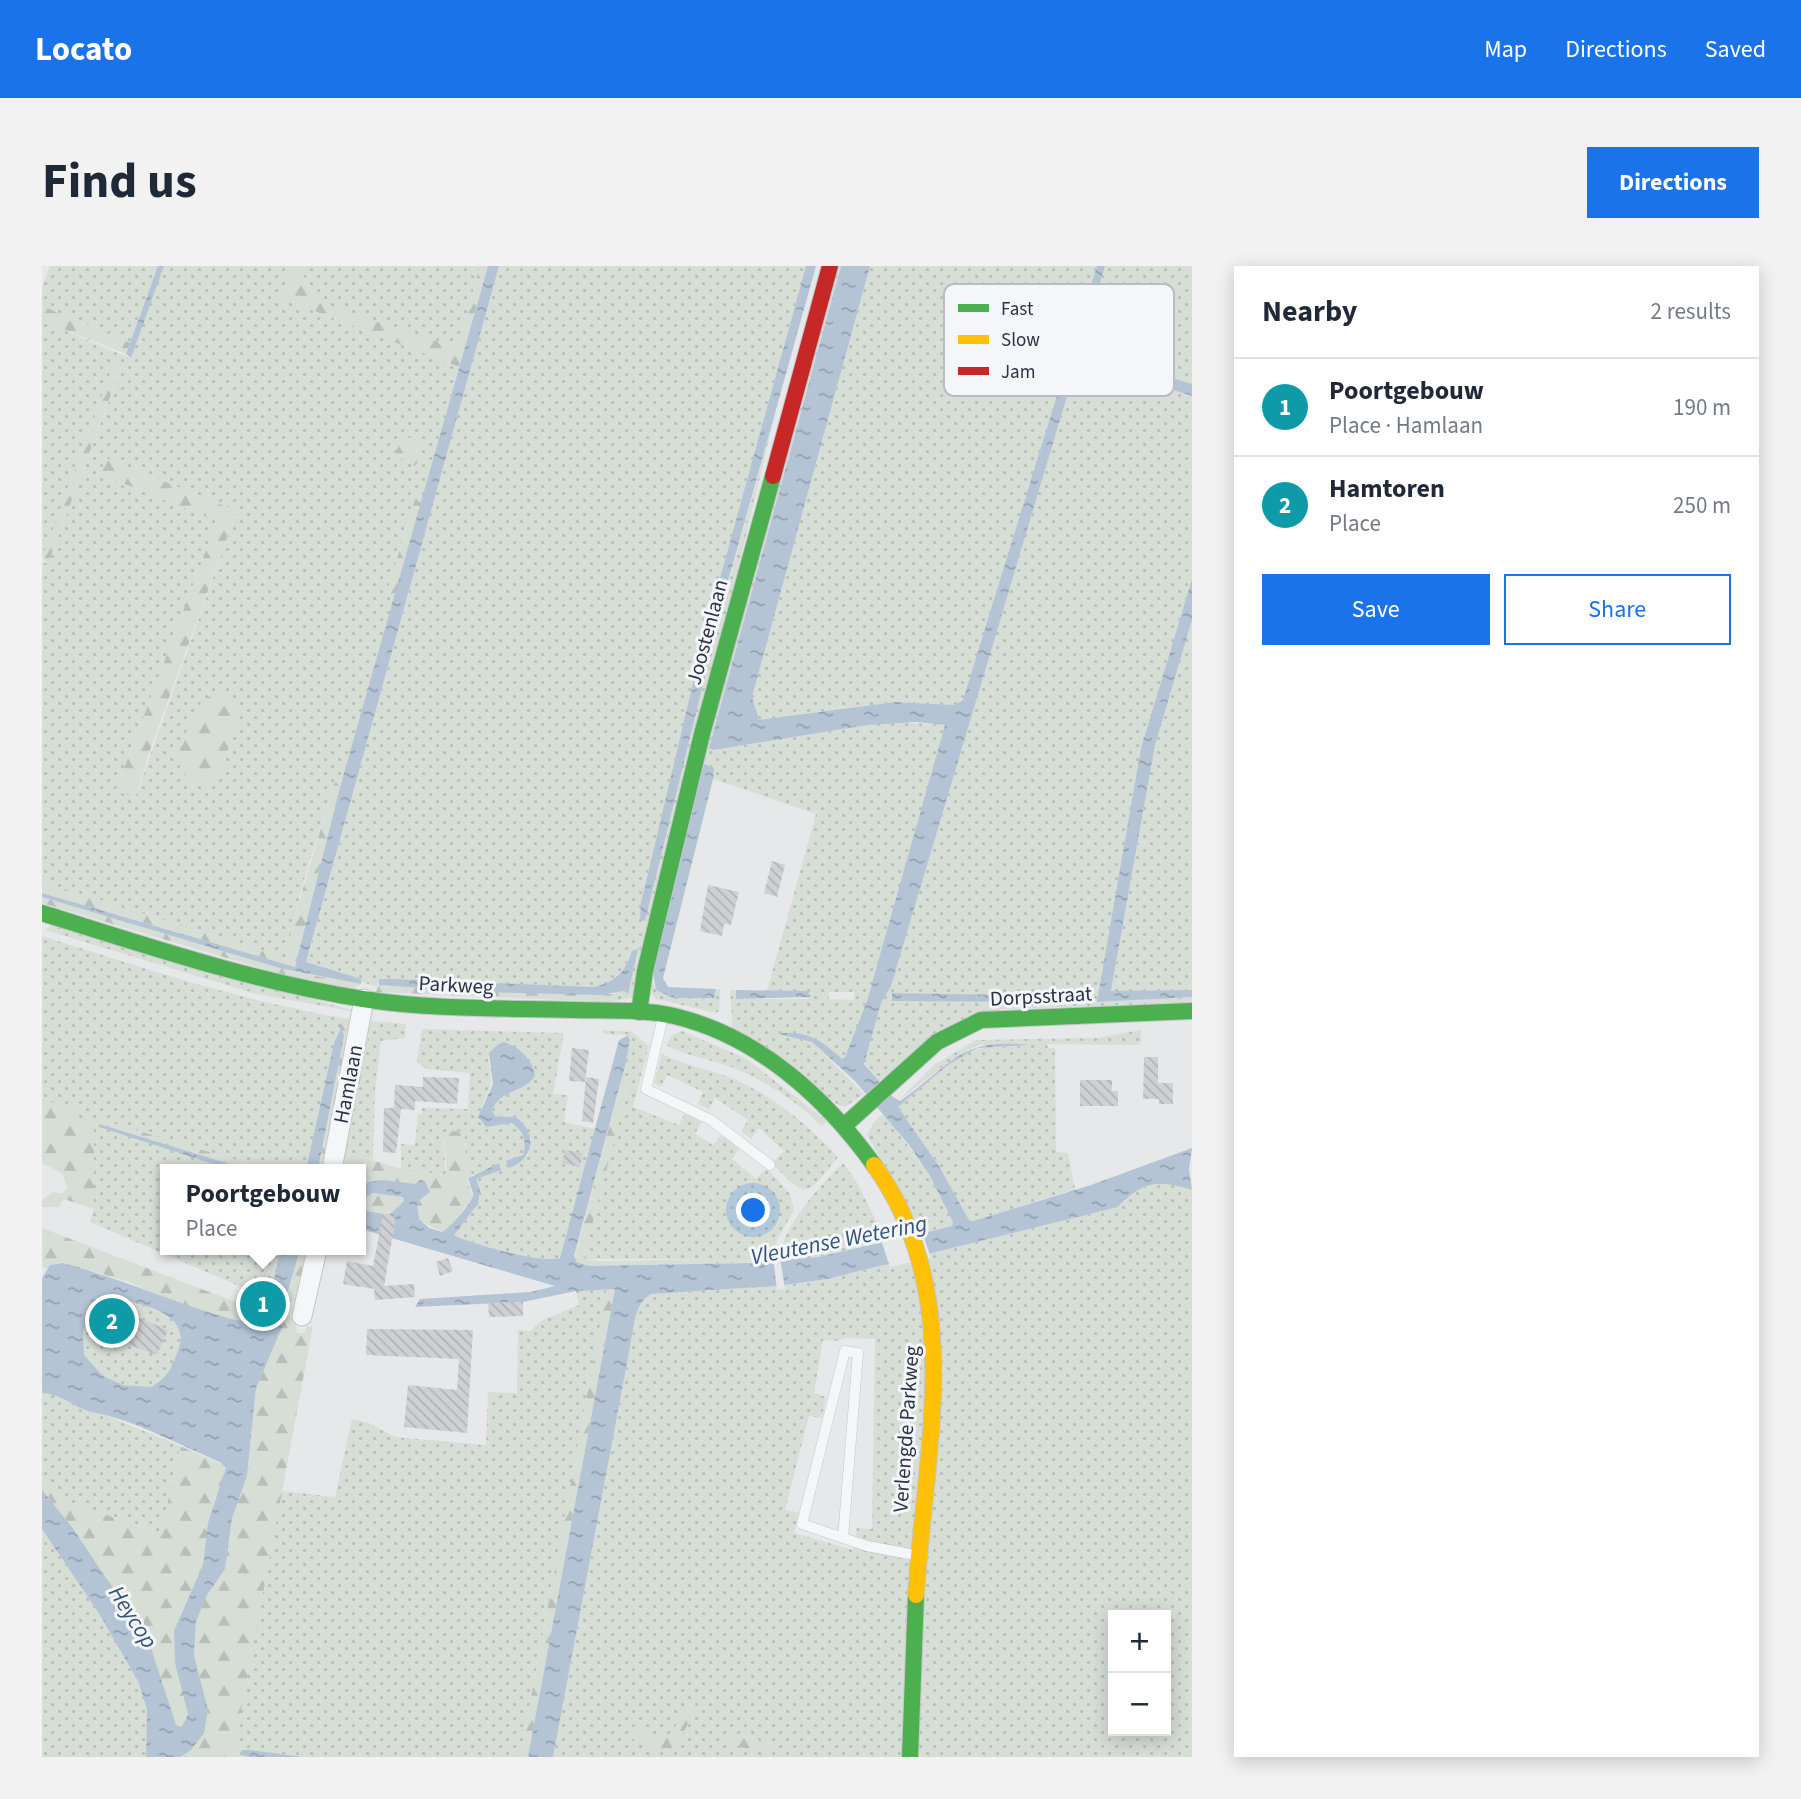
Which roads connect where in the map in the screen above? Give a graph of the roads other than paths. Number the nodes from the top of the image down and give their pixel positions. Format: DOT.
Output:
graph roads {
  1 [pos="830,266"];
  2 [pos="42,913"];
  3 [pos="364,999"];
  4 [pos="1192,1011"];
  5 [pos="639,1012"];
  6 [pos="663,1015"];
  7 [pos="845,1125"];
  8 [pos="333,1164"];
  9 [pos="770,1165"];
  10 [pos="316,1255"];
  11 [pos="302,1316"];
  12 [pos="843,1538"];
  13 [pos="919,1555"];
  14 [pos="910,1757"];
  1 -- 5 [label="street, Joostenlaan"];
  2 -- 3 [label="street, Parkweg"];
  3 -- 5 [label="street, Parkweg"];
  3 -- 8 [label="street, Hamlaan"];
  4 -- 7 [label="street, Dorpsstraat"];
  5 -- 6 [label="street, Parkweg"];
  6 -- 7 [label="street, Parkweg"];
  6 -- 9 [label="lane"];
  7 -- 13 [label="street, Verlengde Parkweg"];
  10 -- 11 [label="street"];
  12 -- 12 [label="lane"];
  12 -- 13 [label="lane"];
  13 -- 14 [label="street, Verlengde Parkweg"];
}
